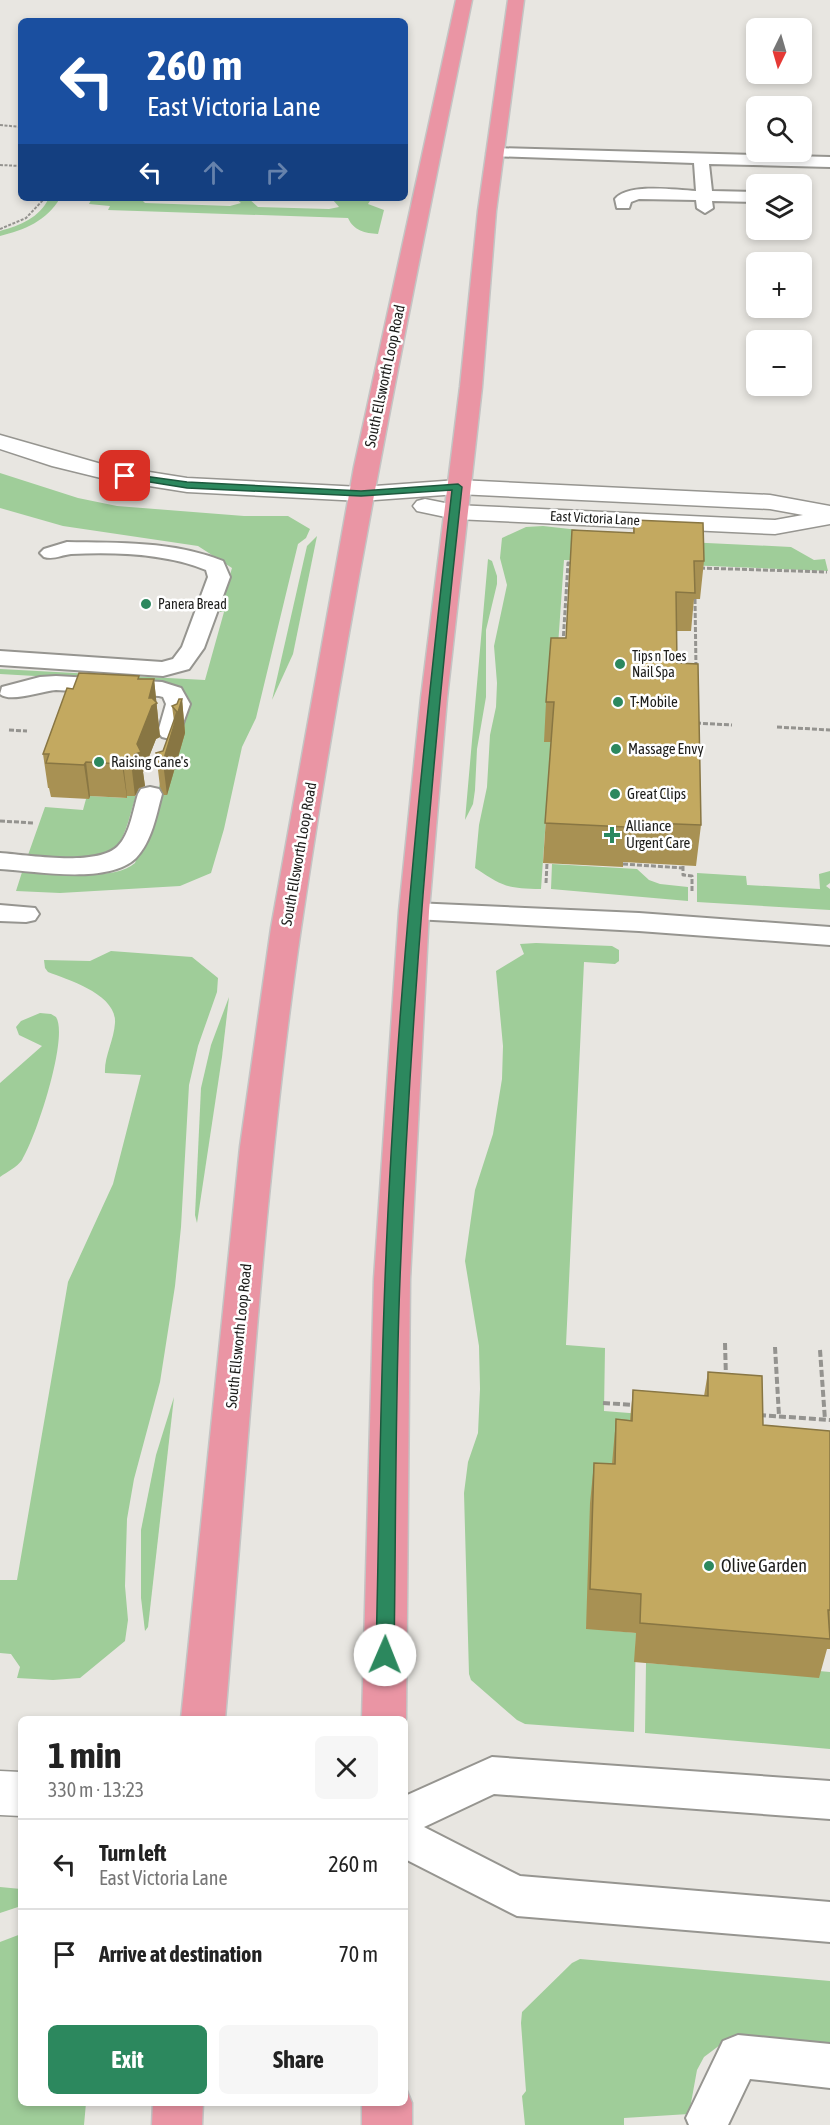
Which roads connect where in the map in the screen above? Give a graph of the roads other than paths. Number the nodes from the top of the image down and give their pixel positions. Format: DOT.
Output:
graph roads {
  1 [pos="464,0"];
  2 [pos="516,0"];
  3 [pos="495,153"];
  4 [pos="701,159"];
  5 [pos="830,162"];
  6 [pos="746,198"];
  7 [pos="704,202"];
  8 [pos="623,205"];
  9 [pos="0,442"];
  10 [pos="361,494"];
  11 [pos="456,499"];
  12 [pos="830,515"];
  13 [pos="51,553"];
  14 [pos="0,652"];
  15 [pos="186,657"];
  16 [pos="0,658"];
  17 [pos="10,692"];
  18 [pos="0,861"];
  19 [pos="414,911"];
  20 [pos="830,936"];
  21 [pos="203,1716"];
  22 [pos="384,1716"];
  23 [pos="0,1793"];
  24 [pos="18,1794"];
  25 [pos="830,1800"];
  26 [pos="408,1815"];
  27 [pos="408,1840"];
  28 [pos="830,1922"];
  29 [pos="830,2066"];
  30 [pos="178,2106"];
  31 [pos="387,2106"];
  32 [pos="708,2118"];
  33 [pos="177,2125"];
  34 [pos="387,2125"];
  1 -- 10 [label="main road, South Ellsworth Loop Road"];
  2 -- 3 [label="main road"];
  3 -- 4 [label="lane"];
  3 -- 11 [label="main road"];
  4 -- 5 [label="lane"];
  4 -- 7 [label="lane"];
  6 -- 7 [label="lane"];
  7 -- 8 [label="lane"];
  9 -- 10 [label="street, East Victoria Lane"];
  10 -- 11 [label="street, East Victoria Lane"];
  10 -- 21 [label="main road, South Ellsworth Loop Road"];
  11 -- 12 [label="street, East Victoria Lane"];
  11 -- 19 [label="main road"];
  13 -- 15 [label="lane"];
  14 -- 15 [label="lane"];
  15 -- 16 [label="lane"];
  17 -- 18 [label="lane"];
  19 -- 20 [label="lane"];
  19 -- 22 [label="main road"];
  23 -- 24 [label="street"];
  25 -- 26 [label="lane"];
  27 -- 28 [label="lane"];
  29 -- 32 [label="lane"];
  30 -- 33 [label="main road"];
  31 -- 34 [label="main road"];
}
